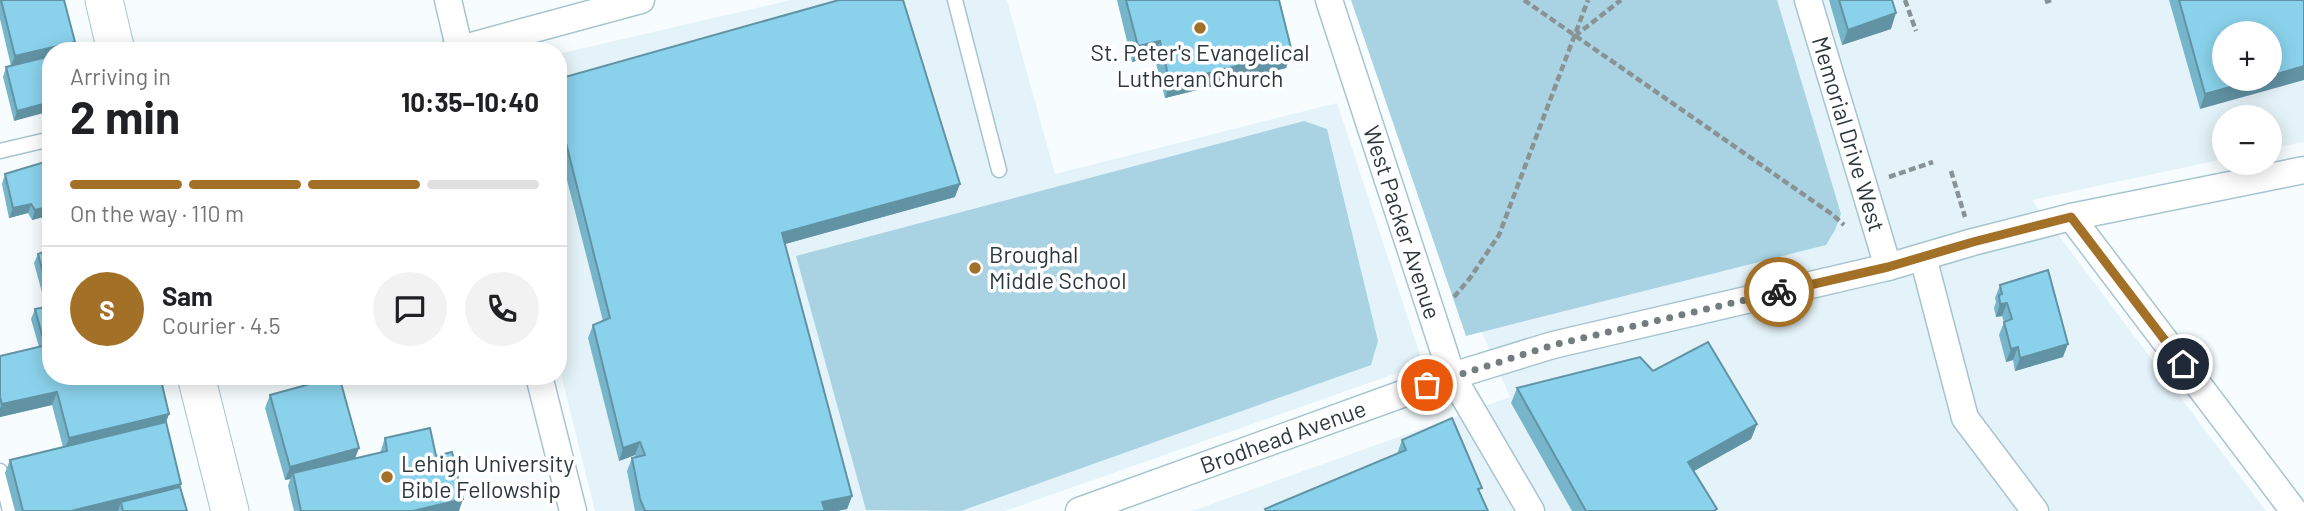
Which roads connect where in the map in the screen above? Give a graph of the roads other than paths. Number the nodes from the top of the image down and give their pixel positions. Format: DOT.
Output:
graph roads {
  1 [pos="104,0"];
  2 [pos="448,0"];
  3 [pos="641,0"];
  4 [pos="955,0"];
  5 [pos="1329,0"];
  6 [pos="1808,0"];
  7 [pos="114,42"];
  8 [pos="456,42"];
  9 [pos="487,42"];
  10 [pos="42,141"];
  11 [pos="0,151"];
  12 [pos="999,170"];
  13 [pos="2304,170"];
  14 [pos="2071,217"];
  15 [pos="1923,257"];
  16 [pos="1888,267"];
  17 [pos="1452,376"];
  18 [pos="198,385"];
  19 [pos="541,385"];
  20 [pos="0,471"];
  21 [pos="10,511"];
  22 [pos="230,511"];
  23 [pos="573,511"];
  24 [pos="1079,511"];
  25 [pos="1531,511"];
  26 [pos="2035,511"];
  27 [pos="2294,511"];
  1 -- 7 [label="main road"];
  2 -- 8 [label="street"];
  3 -- 9 [label="street"];
  4 -- 12 [label="lane"];
  5 -- 17 [label="street, West Packer Avenue"];
  6 -- 16 [label="street, Memorial Drive West"];
  10 -- 11 [label="lane"];
  13 -- 14 [label="street, Brodhead Avenue"];
  14 -- 15 [label="street, Brodhead Avenue"];
  14 -- 27 [label="street"];
  15 -- 16 [label="street, Brodhead Avenue"];
  15 -- 26 [label="street"];
  16 -- 17 [label="street, Brodhead Avenue"];
  17 -- 24 [label="street, Brodhead Avenue"];
  17 -- 25 [label="street, West Packer Avenue"];
  18 -- 22 [label="main road"];
  19 -- 23 [label="street"];
  20 -- 21 [label="lane"];
}
